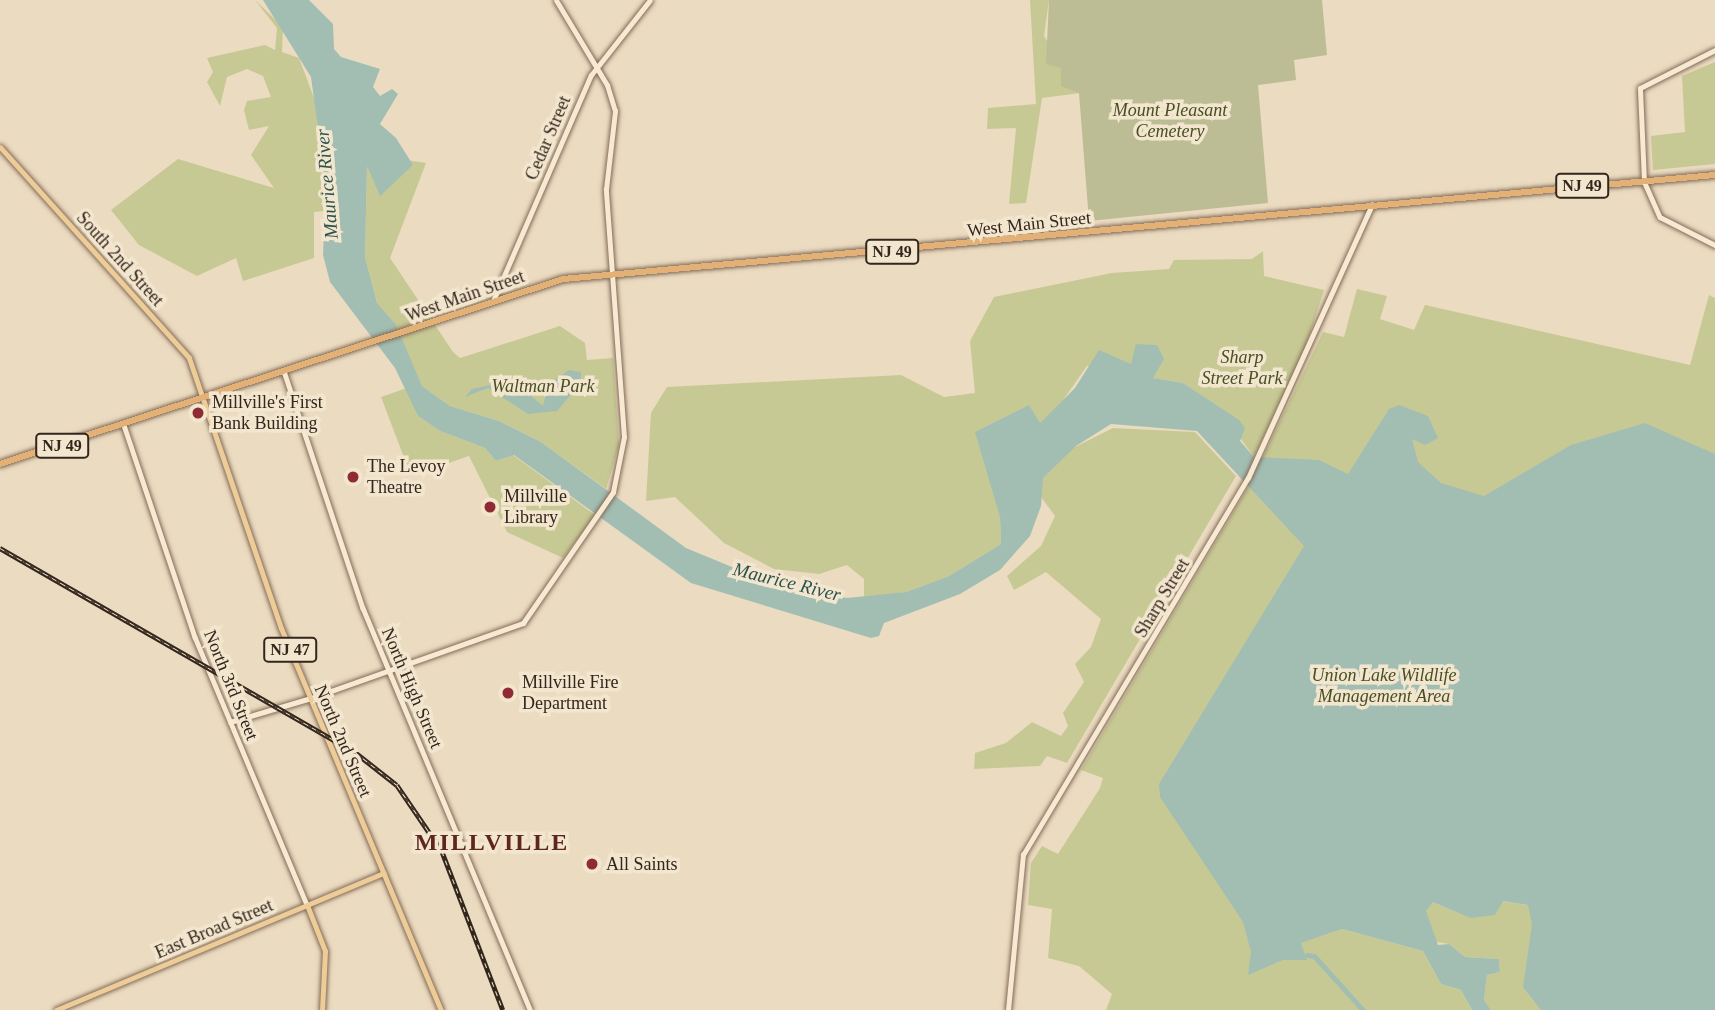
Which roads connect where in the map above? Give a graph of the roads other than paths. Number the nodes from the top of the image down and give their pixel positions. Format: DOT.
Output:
graph roads {
  1 [pos="556,0"];
  2 [pos="650,0"];
  3 [pos="1715,51"];
  4 [pos="596,66"];
  5 [pos="0,147"];
  6 [pos="1715,175"];
  7 [pos="1644,181"];
  8 [pos="1373,204"];
  9 [pos="1715,245"];
  10 [pos="613,275"];
  11 [pos="493,301"];
  12 [pos="284,372"];
  13 [pos="204,398"];
  14 [pos="124,425"];
  15 [pos="0,464"];
  16 [pos="389,671"];
  17 [pos="311,698"];
  18 [pos="230,722"];
  19 [pos="384,873"];
  20 [pos="307,905"];
  21 [pos="56,1010"];
  22 [pos="322,1010"];
  23 [pos="440,1010"];
  24 [pos="530,1010"];
  25 [pos="1008,1010"];
  1 -- 4 [label="main road"];
  2 -- 4 [label="main road, Cedar Street"];
  3 -- 7 [label="main road"];
  4 -- 10 [label="main road"];
  4 -- 11 [label="main road, Cedar Street"];
  5 -- 13 [label="main road, South 2nd Street / NJ 47"];
  6 -- 7 [label="highway, West Main Street / NJ 49"];
  7 -- 8 [label="highway, West Main Street / NJ 49"];
  7 -- 9 [label="street"];
  8 -- 10 [label="highway, West Main Street / NJ 49"];
  8 -- 25 [label="street, Sharp Street"];
  10 -- 11 [label="highway, West Main Street / NJ 49"];
  10 -- 16 [label="main road"];
  11 -- 12 [label="highway, West Main Street / NJ 49"];
  12 -- 13 [label="highway, NJ 49"];
  12 -- 16 [label="street, North High Street"];
  13 -- 14 [label="highway, NJ 49"];
  13 -- 17 [label="main road, North 2nd Street / NJ 47"];
  14 -- 15 [label="highway, NJ 49"];
  14 -- 18 [label="street, North 3rd Street"];
  16 -- 17 [label="main road"];
  16 -- 24 [label="street, North High Street"];
  17 -- 18 [label="street"];
  17 -- 19 [label="main road, North 2nd Street / NJ 47"];
  18 -- 20 [label="street, North 3rd Street"];
  19 -- 20 [label="main road, East Broad Street"];
  19 -- 23 [label="main road, North 2nd Street / NJ 47"];
  20 -- 21 [label="main road, East Broad Street"];
  20 -- 22 [label="main road, North 3rd Street"];
}
